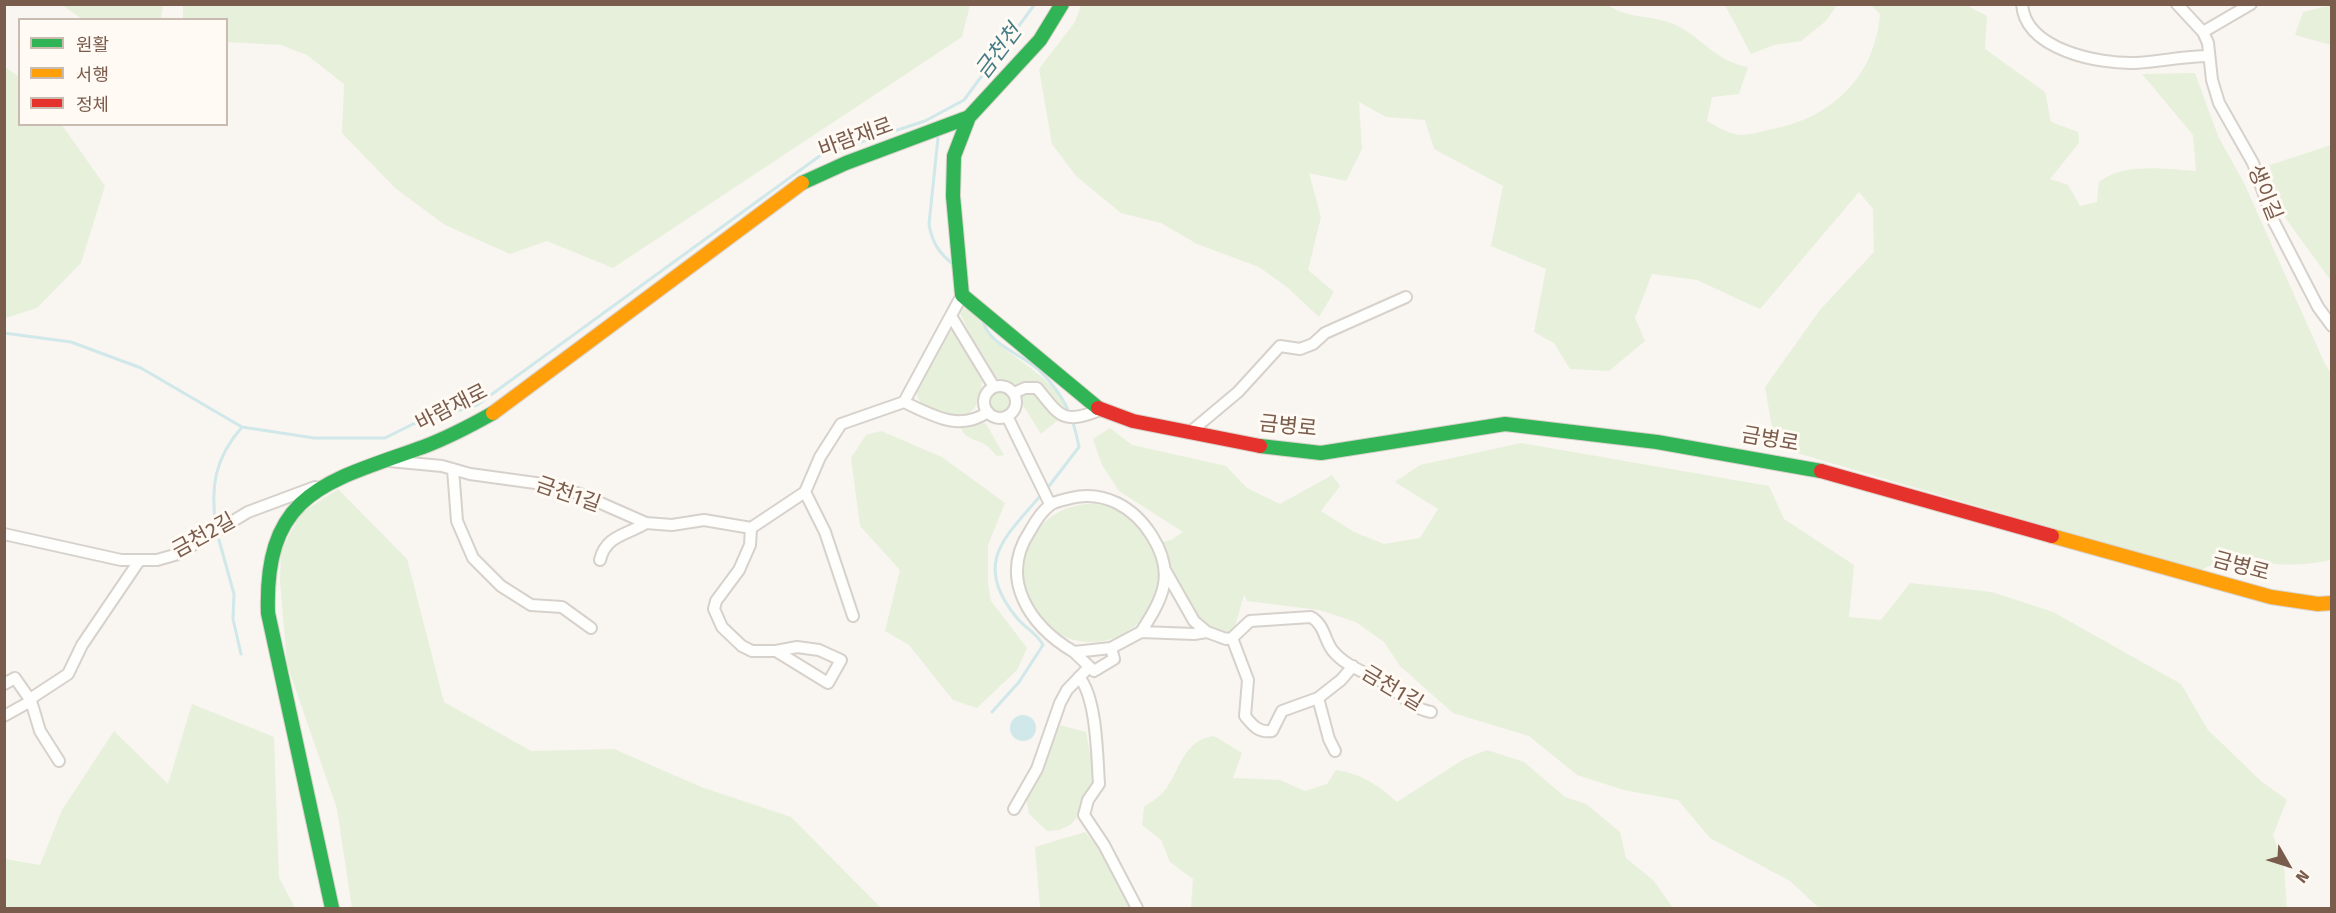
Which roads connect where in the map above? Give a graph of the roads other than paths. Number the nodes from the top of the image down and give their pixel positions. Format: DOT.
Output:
graph roads {
  1 [pos="1062,4"];
  2 [pos="2022,4"];
  3 [pos="2177,4"];
  4 [pos="2251,4"];
  5 [pos="2203,32"];
  6 [pos="2208,56"];
  7 [pos="969,117"];
  8 [pos="963,289"];
  9 [pos="1406,297"];
  10 [pos="951,316"];
  11 [pos="2331,326"];
  12 [pos="994,387"];
  13 [pos="1014,393"];
  14 [pos="904,402"];
  15 [pos="1100,410"];
  16 [pos="988,412"];
  17 [pos="1007,416"];
  18 [pos="1190,433"];
  19 [pos="382,461"];
  20 [pos="453,469"];
  21 [pos="329,481"];
  22 [pos="805,492"];
  23 [pos="1049,501"];
  24 [pos="646,523"];
  25 [pos="751,528"];
  26 [pos="4,534"];
  27 [pos="600,560"];
  28 [pos="139,561"];
  29 [pos="1165,570"];
  30 [pos="2331,603"];
  31 [pos="853,616"];
  32 [pos="591,628"];
  33 [pos="1141,632"];
  34 [pos="1207,632"];
  35 [pos="1232,638"];
  36 [pos="1111,648"];
  37 [pos="776,651"];
  38 [pos="1074,652"];
  39 [pos="1353,666"];
  40 [pos="1089,667"];
  41 [pos="1079,677"];
  42 [pos="4,684"];
  43 [pos="1318,698"];
  44 [pos="31,701"];
  45 [pos="1431,712"];
  46 [pos="4,716"];
  47 [pos="1335,751"];
  48 [pos="59,762"];
  49 [pos="1014,808"];
  50 [pos="1137,908"];
  51 [pos="332,909"];
  1 -- 7 [label="street"];
  2 -- 6 [label="street"];
  3 -- 5 [label="street"];
  4 -- 5 [label="street"];
  5 -- 6 [label="street, 생이길"];
  6 -- 11 [label="street, 생이길"];
  7 -- 8 [label="street"];
  7 -- 19 [label="street, 바람재로"];
  8 -- 10 [label="street"];
  8 -- 15 [label="street, 금병로"];
  9 -- 18 [label="street, 금병로"];
  10 -- 12 [label="street"];
  10 -- 14 [label="street"];
  12 -- 13 [label="street"];
  12 -- 16 [label="street"];
  13 -- 15 [label="street"];
  13 -- 17 [label="street"];
  14 -- 16 [label="street"];
  14 -- 22 [label="street"];
  15 -- 18 [label="street, 금병로"];
  16 -- 17 [label="street"];
  17 -- 23 [label="street"];
  18 -- 30 [label="street, 금병로"];
  19 -- 20 [label="street, 금천1길"];
  19 -- 21 [label="street, 바람재로"];
  20 -- 24 [label="street, 금천1길"];
  20 -- 32 [label="street"];
  21 -- 28 [label="street, 금천2길"];
  21 -- 51 [label="street, 바람재로"];
  22 -- 25 [label="street"];
  22 -- 31 [label="street"];
  23 -- 29 [label="street"];
  23 -- 38 [label="street"];
  24 -- 25 [label="street, 금천1길"];
  24 -- 27 [label="street"];
  25 -- 37 [label="street"];
  26 -- 28 [label="street, 금천2길"];
  28 -- 44 [label="street"];
  29 -- 33 [label="street"];
  29 -- 34 [label="street"];
  33 -- 34 [label="street"];
  33 -- 36 [label="street"];
  34 -- 35 [label="street"];
  35 -- 39 [label="street, 금천1길"];
  35 -- 43 [label="street, 금천1길"];
  36 -- 38 [label="street"];
  36 -- 40 [label="street"];
  37 -- 37 [label="street"];
  38 -- 40 [label="street"];
  39 -- 43 [label="street, 금천1길"];
  39 -- 45 [label="street, 금천1길"];
  40 -- 41 [label="street"];
  41 -- 49 [label="street"];
  41 -- 50 [label="street"];
  42 -- 44 [label="street"];
  43 -- 47 [label="street"];
  44 -- 46 [label="street"];
  44 -- 48 [label="street"];
}
